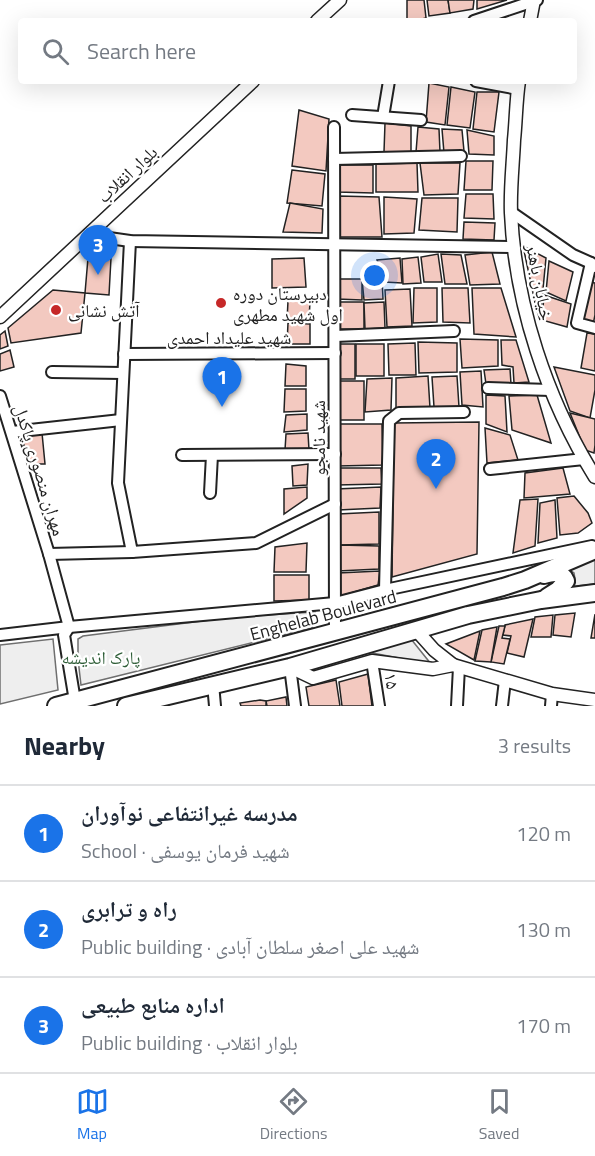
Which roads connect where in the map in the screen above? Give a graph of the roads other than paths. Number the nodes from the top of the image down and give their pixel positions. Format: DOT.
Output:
graph roads {
  1 [pos="340,0"];
  2 [pos="535,0"];
  3 [pos="320,18"];
  4 [pos="483,18"];
  5 [pos="531,18"];
  6 [pos="250,84"];
  7 [pos="388,84"];
  8 [pos="519,85"];
  9 [pos="352,115"];
  10 [pos="383,117"];
  11 [pos="421,120"];
  12 [pos="334,128"];
  13 [pos="461,156"];
  14 [pos="334,159"];
  15 [pos="511,212"];
  16 [pos="88,235"];
  17 [pos="130,241"];
  18 [pos="334,244"];
  19 [pos="514,247"];
  20 [pos="593,265"];
  21 [pos="0,318"];
  22 [pos="595,328"];
  23 [pos="454,331"];
  24 [pos="334,336"];
  25 [pos="334,353"];
  26 [pos="124,354"];
  27 [pos="52,372"];
  28 [pos="123,373"];
  29 [pos="488,388"];
  30 [pos="551,390"];
  31 [pos="0,396"];
  32 [pos="464,412"];
  33 [pos="121,420"];
  34 [pos="12,432"];
  35 [pos="335,454"];
  36 [pos="182,455"];
  37 [pos="212,455"];
  38 [pos="584,459"];
  39 [pos="490,469"];
  40 [pos="595,477"];
  41 [pos="210,493"];
  42 [pos="335,504"];
  43 [pos="595,545"];
  44 [pos="595,550"];
  45 [pos="132,552"];
  46 [pos="49,554"];
  47 [pos="525,580"];
  48 [pos="385,590"];
  49 [pos="595,593"];
  50 [pos="541,600"];
  51 [pos="335,603"];
  52 [pos="69,627"];
  53 [pos="417,631"];
  54 [pos="335,632"];
  55 [pos="0,635"];
  56 [pos="372,661"];
  57 [pos="456,666"];
  58 [pos="290,667"];
  59 [pos="505,680"];
  60 [pos="213,684"];
  61 [pos="551,700"];
  62 [pos="595,700"];
  63 [pos="75,701"];
  64 [pos="152,703"];
  65 [pos="56,706"];
  66 [pos="126,706"];
  67 [pos="216,706"];
  68 [pos="295,706"];
  69 [pos="379,706"];
  70 [pos="457,706"];
  71 [pos="502,706"];
  1 -- 3 [label="street"];
  2 -- 4 [label="street"];
  2 -- 5 [label="street"];
  6 -- 16 [label="street, بلوار انقلاب"];
  7 -- 10 [label="street"];
  8 -- 15 [label="street, خیابان باهنر"];
  9 -- 10 [label="street"];
  10 -- 11 [label="street"];
  12 -- 14 [label="street, شهید نامجو"];
  13 -- 14 [label="street"];
  14 -- 18 [label="street, شهید نامجو"];
  15 -- 19 [label="street, خیابان باهنر"];
  15 -- 20 [label="street"];
  16 -- 17 [label="street"];
  16 -- 21 [label="street, بلوار انقلاب"];
  17 -- 18 [label="street"];
  17 -- 26 [label="street"];
  18 -- 19 [label="street"];
  18 -- 24 [label="street, شهید نامجو"];
  19 -- 30 [label="street, خیابان باهنر"];
  20 -- 22 [label="street"];
  23 -- 24 [label="street"];
  24 -- 25 [label="street, شهید نامجو"];
  25 -- 26 [label="street, شهید علیداد احمدی"];
  25 -- 35 [label="street, شهید نامجو"];
  26 -- 28 [label="street"];
  27 -- 28 [label="street"];
  28 -- 33 [label="street"];
  29 -- 30 [label="street"];
  30 -- 38 [label="street, خیابان باهنر"];
  31 -- 34 [label="street, مهران منصوری پاکدل"];
  32 -- 48 [label="street"];
  33 -- 34 [label="street"];
  33 -- 45 [label="street"];
  34 -- 46 [label="street, مهران منصوری پاکدل"];
  35 -- 37 [label="street"];
  35 -- 42 [label="street, شهید نامجو"];
  36 -- 37 [label="street"];
  37 -- 41 [label="street"];
  38 -- 39 [label="street"];
  38 -- 40 [label="street, خیابان باهنر"];
  42 -- 45 [label="street, مهران منصوری پاکدل"];
  42 -- 51 [label="street, شهید نامجو"];
  43 -- 48 [label="street"];
  44 -- 47 [label="main road, Enghelab Boulevard"];
  45 -- 46 [label="street, مهران منصوری پاکدل"];
  46 -- 52 [label="street, مهران منصوری پاکدل"];
  47 -- 50 [label="main road"];
  47 -- 54 [label="main road, Enghelab Boulevard"];
  48 -- 51 [label="street"];
  49 -- 50 [label="main road"];
  50 -- 53 [label="main road"];
  51 -- 52 [label="street"];
  51 -- 54 [label="street, شهید نامجو"];
  52 -- 55 [label="street"];
  52 -- 63 [label="street, مهران منصوری پاکدل"];
  53 -- 57 [label="street"];
  53 -- 58 [label="main road"];
  54 -- 63 [label="main road, Enghelab Boulevard"];
  56 -- 57 [label="street"];
  56 -- 58 [label="street"];
  56 -- 69 [label="street, ۱۵"];
  57 -- 59 [label="street"];
  57 -- 70 [label="street"];
  58 -- 60 [label="main road"];
  58 -- 68 [label="street"];
  59 -- 61 [label="street"];
  59 -- 71 [label="street"];
  60 -- 64 [label="main road"];
  60 -- 67 [label="street"];
  61 -- 62 [label="street"];
  63 -- 65 [label="main road, Enghelab Boulevard"];
  64 -- 66 [label="main road"];
}
